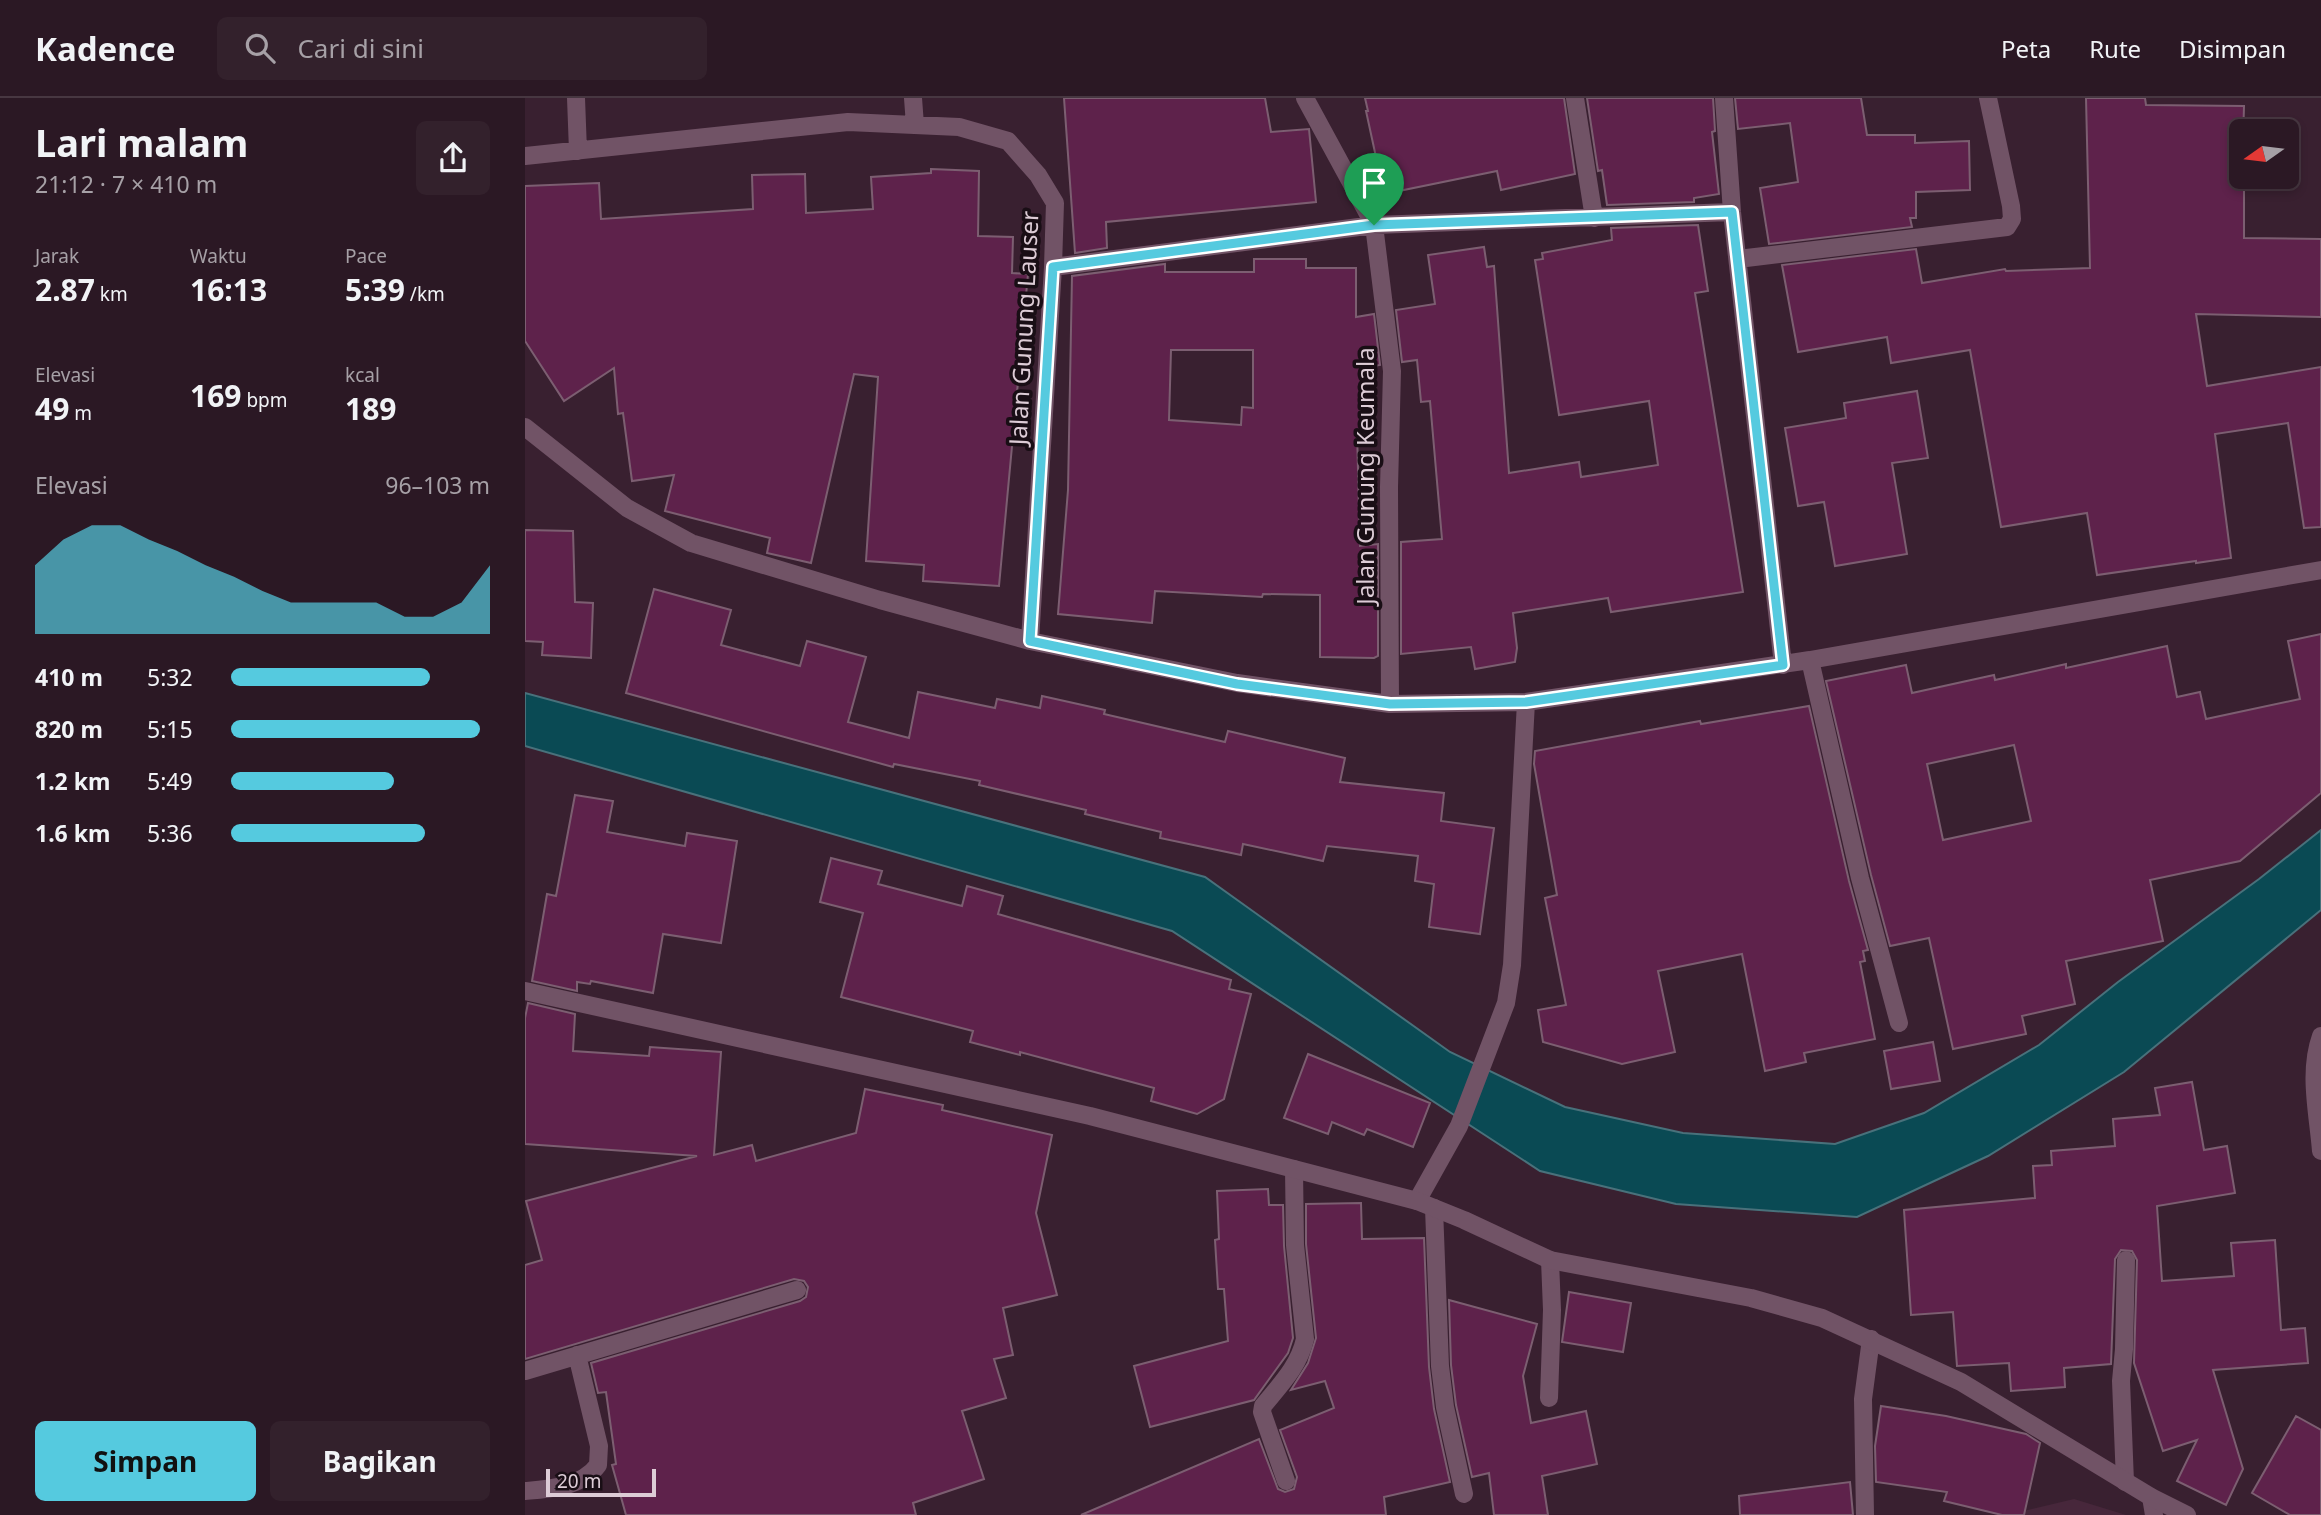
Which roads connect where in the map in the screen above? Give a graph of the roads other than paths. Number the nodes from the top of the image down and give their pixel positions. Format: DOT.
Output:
graph roads {
  1 [pos="576,98"];
  2 [pos="913,98"];
  3 [pos="1305,98"];
  4 [pos="1575,98"];
  5 [pos="1724,98"];
  6 [pos="1988,98"];
  7 [pos="915,125"];
  8 [pos="578,151"];
  9 [pos="525,156"];
  10 [pos="1732,212"];
  11 [pos="1594,218"];
  12 [pos="1374,225"];
  13 [pos="1738,259"];
  14 [pos="1053,267"];
  15 [pos="525,427"];
  16 [pos="2321,570"];
  17 [pos="1030,641"];
  18 [pos="1810,660"];
  19 [pos="1783,665"];
  20 [pos="1526,702"];
  21 [pos="1390,704"];
  22 [pos="525,990"];
  23 [pos="1899,1023"];
  24 [pos="2321,1036"];
  25 [pos="2321,1151"];
  26 [pos="1294,1169"];
  27 [pos="1417,1201"];
  28 [pos="1434,1208"];
  29 [pos="1550,1260"];
  30 [pos="2126,1261"];
  31 [pos="797,1290"];
  32 [pos="1871,1339"];
  33 [pos="577,1355"];
  34 [pos="525,1371"];
  35 [pos="1549,1398"];
  36 [pos="1286,1481"];
  37 [pos="2125,1482"];
  38 [pos="525,1491"];
  39 [pos="1464,1494"];
  40 [pos="2152,1506"];
  41 [pos="1865,1515"];
  42 [pos="2187,1515"];
  1 -- 8 [label="street"];
  2 -- 7 [label="street"];
  3 -- 12 [label="street, Jalan Gunung Keumala"];
  4 -- 11 [label="street"];
  5 -- 10 [label="street"];
  6 -- 13 [label="street"];
  7 -- 8 [label="street, Jalan Gunung Lauser"];
  7 -- 14 [label="street, Jalan Gunung Lauser"];
  8 -- 9 [label="street, Jalan Gunung Lauser"];
  10 -- 11 [label="street"];
  10 -- 13 [label="street"];
  11 -- 12 [label="street"];
  12 -- 14 [label="street"];
  12 -- 21 [label="street, Jalan Gunung Keumala"];
  13 -- 19 [label="street"];
  14 -- 17 [label="street, Jalan Gunung Lauser"];
  15 -- 17 [label="street"];
  16 -- 18 [label="street"];
  17 -- 21 [label="street"];
  18 -- 19 [label="street"];
  18 -- 23 [label="street"];
  19 -- 20 [label="street"];
  20 -- 21 [label="street"];
  20 -- 27 [label="street"];
  22 -- 26 [label="street"];
  24 -- 25 [label="street"];
  26 -- 27 [label="street"];
  26 -- 36 [label="street"];
  27 -- 28 [label="street"];
  28 -- 29 [label="street"];
  28 -- 39 [label="street"];
  29 -- 32 [label="street"];
  29 -- 35 [label="street"];
  30 -- 37 [label="street"];
  31 -- 33 [label="street"];
  32 -- 37 [label="street"];
  32 -- 41 [label="street"];
  33 -- 34 [label="street"];
  33 -- 38 [label="street"];
  37 -- 40 [label="street"];
  40 -- 42 [label="street"];
}
